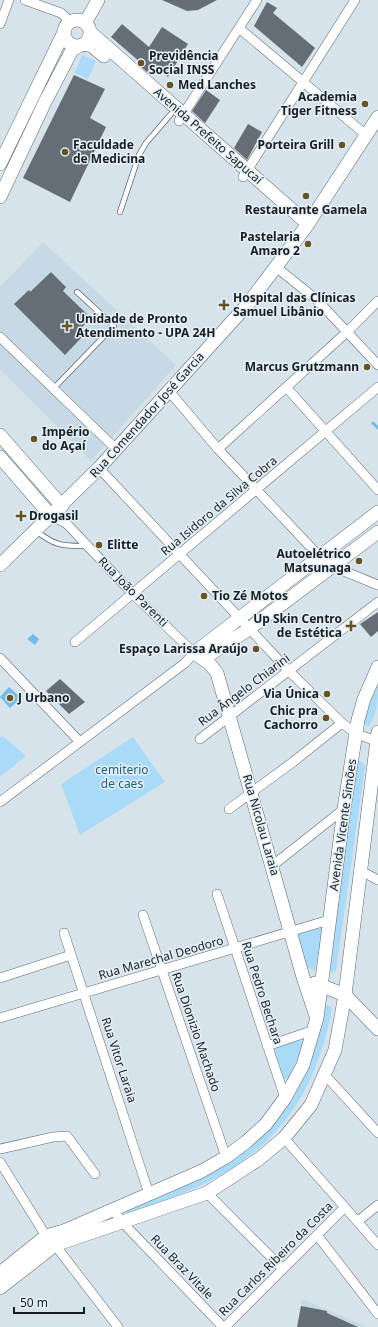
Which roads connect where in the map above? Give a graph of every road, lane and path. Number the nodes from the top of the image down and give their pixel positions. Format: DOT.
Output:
graph roads {
  1 [pos="9,0"];
  2 [pos="25,0"];
  3 [pos="98,0"];
  4 [pos="257,0"];
  5 [pos="354,0"];
  6 [pos="0,24"];
  7 [pos="68,26"];
  8 [pos="88,27"];
  9 [pos="239,28"];
  10 [pos="81,45"];
  11 [pos="135,77"];
  12 [pos="302,82"];
  13 [pos="178,117"];
  14 [pos="378,117"];
  15 [pos="366,135"];
  16 [pos="0,164"];
  17 [pos="245,174"];
  18 [pos="0,197"];
  19 [pos="120,212"];
  20 [pos="306,227"];
  21 [pos="276,267"];
  22 [pos="77,292"];
  23 [pos="378,301"];
  24 [pos="347,332"];
  25 [pos="0,337"];
  26 [pos="378,364"];
  27 [pos="286,387"];
  28 [pos="378,387"];
  29 [pos="53,389"];
  30 [pos="169,391"];
  31 [pos="325,432"];
  32 [pos="0,435"];
  33 [pos="116,449"];
  34 [pos="218,449"];
  35 [pos="0,457"];
  36 [pos="99,468"];
  37 [pos="257,490"];
  38 [pos="378,490"];
  39 [pos="62,506"];
  40 [pos="378,512"];
  41 [pos="52,516"];
  42 [pos="66,523"];
  43 [pos="36,531"];
  44 [pos="378,532"];
  45 [pos="88,546"];
  46 [pos="180,555"];
  47 [pos="320,557"];
  48 [pos="0,565"];
  49 [pos="334,567"];
  50 [pos="378,585"];
  51 [pos="132,592"];
  52 [pos="378,602"];
  53 [pos="240,619"];
  54 [pos="249,629"];
  55 [pos="75,642"];
  56 [pos="198,656"];
  57 [pos="0,658"];
  58 [pos="378,666"];
  59 [pos="290,671"];
  60 [pos="230,716"];
  61 [pos="342,723"];
  62 [pos="357,734"];
  63 [pos="377,736"];
  64 [pos="200,739"];
  65 [pos="80,742"];
  66 [pos="252,792"];
  67 [pos="374,795"];
  68 [pos="0,802"];
  69 [pos="229,808"];
  70 [pos="344,808"];
  71 [pos="272,866"];
  72 [pos="361,871"];
  73 [pos="378,880"];
  74 [pos="217,894"];
  75 [pos="143,915"];
  76 [pos="329,920"];
  77 [pos="290,932"];
  78 [pos="64,933"];
  79 [pos="235,948"];
  80 [pos="71,955"];
  81 [pos="162,970"];
  82 [pos="303,977"];
  83 [pos="0,978"];
  84 [pos="322,987"];
  85 [pos="84,993"];
  86 [pos="345,995"];
  87 [pos="0,1018"];
  88 [pos="316,1024"];
  89 [pos="378,1029"];
  90 [pos="267,1046"];
  91 [pos="325,1075"];
  92 [pos="285,1098"];
  93 [pos="378,1133"];
  94 [pos="284,1138"];
  95 [pos="0,1149"];
  96 [pos="226,1157"];
  97 [pos="0,1162"];
  98 [pos="95,1174"];
  99 [pos="207,1193"];
  100 [pos="149,1194"];
  101 [pos="378,1205"];
  102 [pos="345,1207"];
  103 [pos="113,1210"];
  104 [pos="358,1221"];
  105 [pos="123,1223"];
  106 [pos="317,1235"];
  107 [pos="46,1236"];
  108 [pos="378,1245"];
  109 [pos="55,1246"];
  110 [pos="283,1269"];
  111 [pos="0,1273"];
  112 [pos="0,1288"];
  113 [pos="378,1314"];
  114 [pos="113,1325"];
  115 [pos="224,1327"];
  1 -- 6 [label="street"];
  2 -- 7 [label="street"];
  3 -- 8 [label="street"];
  4 -- 9 [label="street"];
  5 -- 12 [label="street"];
  7 -- 8 [label="street"];
  7 -- 10 [label="street"];
  7 -- 16 [label="street"];
  8 -- 10 [label="street"];
  8 -- 11 [label="street, Avenida Prefeito Sapucaí"];
  9 -- 12 [label="street"];
  9 -- 13 [label="street"];
  10 -- 11 [label="street, Avenida Prefeito Sapucaí"];
  10 -- 18 [label="street"];
  11 -- 13 [label="street, Avenida Prefeito Sapucaí"];
  12 -- 15 [label="street"];
  12 -- 17 [label="street"];
  13 -- 17 [label="street, Avenida Prefeito Sapucaí"];
  13 -- 19 [label="lane"];
  14 -- 15 [label="street, Rua Comendador José Garcia"];
  15 -- 20 [label="street, Rua Comendador José Garcia"];
  17 -- 20 [label="street, Avenida Prefeito Sapucaí"];
  20 -- 21 [label="street, Rua Comendador José Garcia"];
  21 -- 24 [label="street"];
  21 -- 30 [label="street, Rua Comendador José Garcia"];
  22 -- 29 [label="lane"];
  23 -- 24 [label="street"];
  24 -- 26 [label="street"];
  24 -- 27 [label="street"];
  25 -- 29 [label="street"];
  27 -- 31 [label="street"];
  27 -- 34 [label="street"];
  28 -- 31 [label="street, Rua Isidoro da Silva Cobra"];
  29 -- 33 [label="street"];
  30 -- 33 [label="street, Rua Comendador José Garcia"];
  30 -- 34 [label="street"];
  31 -- 37 [label="street, Rua Isidoro da Silva Cobra"];
  31 -- 38 [label="street"];
  32 -- 39 [label="street"];
  33 -- 36 [label="street, Rua Comendador José Garcia"];
  34 -- 37 [label="street"];
  35 -- 41 [label="street"];
  36 -- 39 [label="street, Rua Comendador José Garcia"];
  36 -- 46 [label="street"];
  37 -- 46 [label="street, Rua Isidoro da Silva Cobra"];
  37 -- 47 [label="street"];
  39 -- 41 [label="street, Rua Comendador José Garcia"];
  39 -- 42 [label="street"];
  40 -- 47 [label="street"];
  41 -- 42 [label="street, Rua João Parenti"];
  41 -- 43 [label="street, Rua Comendador José Garcia"];
  42 -- 45 [label="street, Rua João Parenti"];
  43 -- 45 [label="lane"];
  43 -- 48 [label="street, Rua Comendador José Garcia"];
  44 -- 49 [label="street"];
  45 -- 51 [label="street, Rua João Parenti"];
  46 -- 51 [label="street, Rua Isidoro da Silva Cobra"];
  46 -- 53 [label="street"];
  47 -- 49 [label="street"];
  47 -- 53 [label="street"];
  49 -- 50 [label="street"];
  49 -- 54 [label="street"];
  51 -- 55 [label="street, Rua Isidoro da Silva Cobra"];
  51 -- 56 [label="street, Rua João Parenti"];
  52 -- 59 [label="street, Rua Ângelo Chiarini"];
  53 -- 54 [label="street"];
  53 -- 56 [label="street"];
  54 -- 56 [label="street"];
  54 -- 59 [label="street"];
  56 -- 60 [label="street, Rua Nicolau Laraia"];
  56 -- 65 [label="street"];
  57 -- 65 [label="street"];
  58 -- 62 [label="street, Avenida Vicente Simões"];
  59 -- 60 [label="street, Rua Ângelo Chiarini"];
  59 -- 61 [label="street"];
  60 -- 64 [label="street, Rua Ângelo Chiarini"];
  60 -- 66 [label="street, Rua Nicolau Laraia"];
  61 -- 62 [label="street"];
  61 -- 66 [label="street"];
  62 -- 63 [label="street"];
  62 -- 70 [label="street, Avenida Vicente Simões"];
  63 -- 67 [label="street, Avenida Vicente Simões"];
  65 -- 68 [label="street"];
  66 -- 69 [label="street"];
  66 -- 71 [label="street, Rua Nicolau Laraia"];
  67 -- 72 [label="street, Avenida Vicente Simões"];
  70 -- 71 [label="street"];
  70 -- 76 [label="street, Avenida Vicente Simões"];
  71 -- 77 [label="street, Rua Nicolau Laraia"];
  72 -- 73 [label="street"];
  72 -- 86 [label="street, Avenida Vicente Simões"];
  74 -- 79 [label="street, Rua Pedro Bechara"];
  75 -- 81 [label="street, Rua Dionizio Machado"];
  76 -- 77 [label="street, Rua Marechal Deodoro"];
  76 -- 84 [label="street, Avenida Vicente Simões"];
  77 -- 79 [label="street, Rua Marechal Deodoro"];
  77 -- 82 [label="street, Rua Nicolau Laraia"];
  78 -- 80 [label="street, Rua Vitor Laraia"];
  79 -- 81 [label="street, Rua Marechal Deodoro"];
  79 -- 90 [label="street, Rua Pedro Bechara"];
  80 -- 83 [label="street"];
  80 -- 85 [label="street, Rua Vitor Laraia"];
  81 -- 85 [label="street, Rua Marechal Deodoro"];
  81 -- 96 [label="street, Rua Dionizio Machado"];
  82 -- 84 [label="street"];
  82 -- 88 [label="street, Rua Nicolau Laraia"];
  84 -- 86 [label="street"];
  84 -- 88 [label="street, Avenida Vicente Simões"];
  85 -- 87 [label="street, Rua Marechal Deodoro"];
  85 -- 100 [label="street, Rua Vitor Laraia"];
  86 -- 89 [label="street"];
  86 -- 91 [label="street, Avenida Vicente Simões"];
  88 -- 90 [label="street"];
  88 -- 92 [label="street, Avenida Vicente Simões"];
  90 -- 92 [label="street, Rua Pedro Bechara"];
  91 -- 93 [label="street"];
  91 -- 94 [label="street, Avenida Vicente Simões"];
  92 -- 96 [label="street, Avenida Vicente Simões"];
  94 -- 99 [label="street, Avenida Vicente Simões"];
  94 -- 102 [label="street"];
  95 -- 98 [label="street"];
  96 -- 100 [label="street, Avenida Vicente Simões"];
  97 -- 107 [label="street"];
  99 -- 105 [label="street, Avenida Vicente Simões"];
  99 -- 110 [label="street"];
  100 -- 103 [label="street, Avenida Vicente Simões"];
  101 -- 104 [label="street"];
  102 -- 104 [label="street"];
  102 -- 106 [label="street, Rua Carlos Ribeiro da Costa"];
  103 -- 105 [label="street"];
  103 -- 107 [label="street, Avenida Vicente Simões"];
  104 -- 108 [label="street"];
  105 -- 109 [label="street, Avenida Vicente Simões"];
  105 -- 115 [label="street, Rua Braz Vitale"];
  106 -- 110 [label="street, Rua Carlos Ribeiro da Costa"];
  106 -- 113 [label="street"];
  107 -- 109 [label="street"];
  107 -- 111 [label="street, Avenida Vicente Simões"];
  109 -- 112 [label="street, Avenida Vicente Simões"];
  109 -- 114 [label="street"];
  110 -- 115 [label="street, Rua Carlos Ribeiro da Costa"];
}
